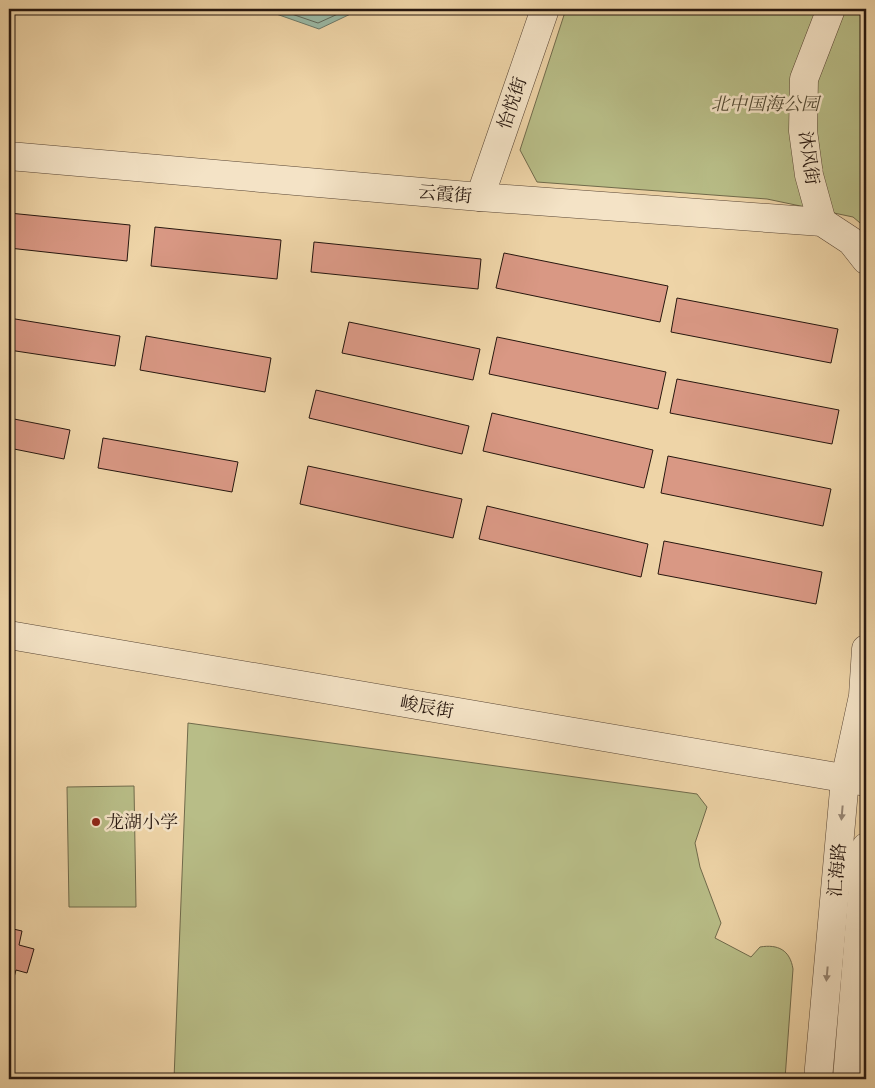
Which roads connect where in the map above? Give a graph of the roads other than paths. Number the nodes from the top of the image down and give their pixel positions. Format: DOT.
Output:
graph roads {
  1 [pos="545,9"];
  2 [pos="831,9"];
  3 [pos="9,156"];
  4 [pos="480,197"];
  5 [pos="822,222"];
  6 [pos="866,260"];
  7 [pos="9,635"];
  8 [pos="866,649"];
  9 [pos="863,696"];
  10 [pos="866,729"];
  11 [pos="856,780"];
  12 [pos="866,847"];
  13 [pos="818,1079"];
  14 [pos="847,1079"];
  1 -- 4 [label="street, 怡悦街"];
  2 -- 5 [label="street, 沐风街"];
  3 -- 4 [label="street, 云霞街"];
  4 -- 5 [label="street, 云霞街"];
  5 -- 6 [label="street, 云霞街"];
  7 -- 11 [label="street, 峻辰街"];
  8 -- 9 [label="street"];
  9 -- 10 [label="street"];
  9 -- 11 [label="street, 汇海路"];
  11 -- 13 [label="street, 汇海路, one-way"];
  12 -- 14 [label="street, 汇海路"];
}
